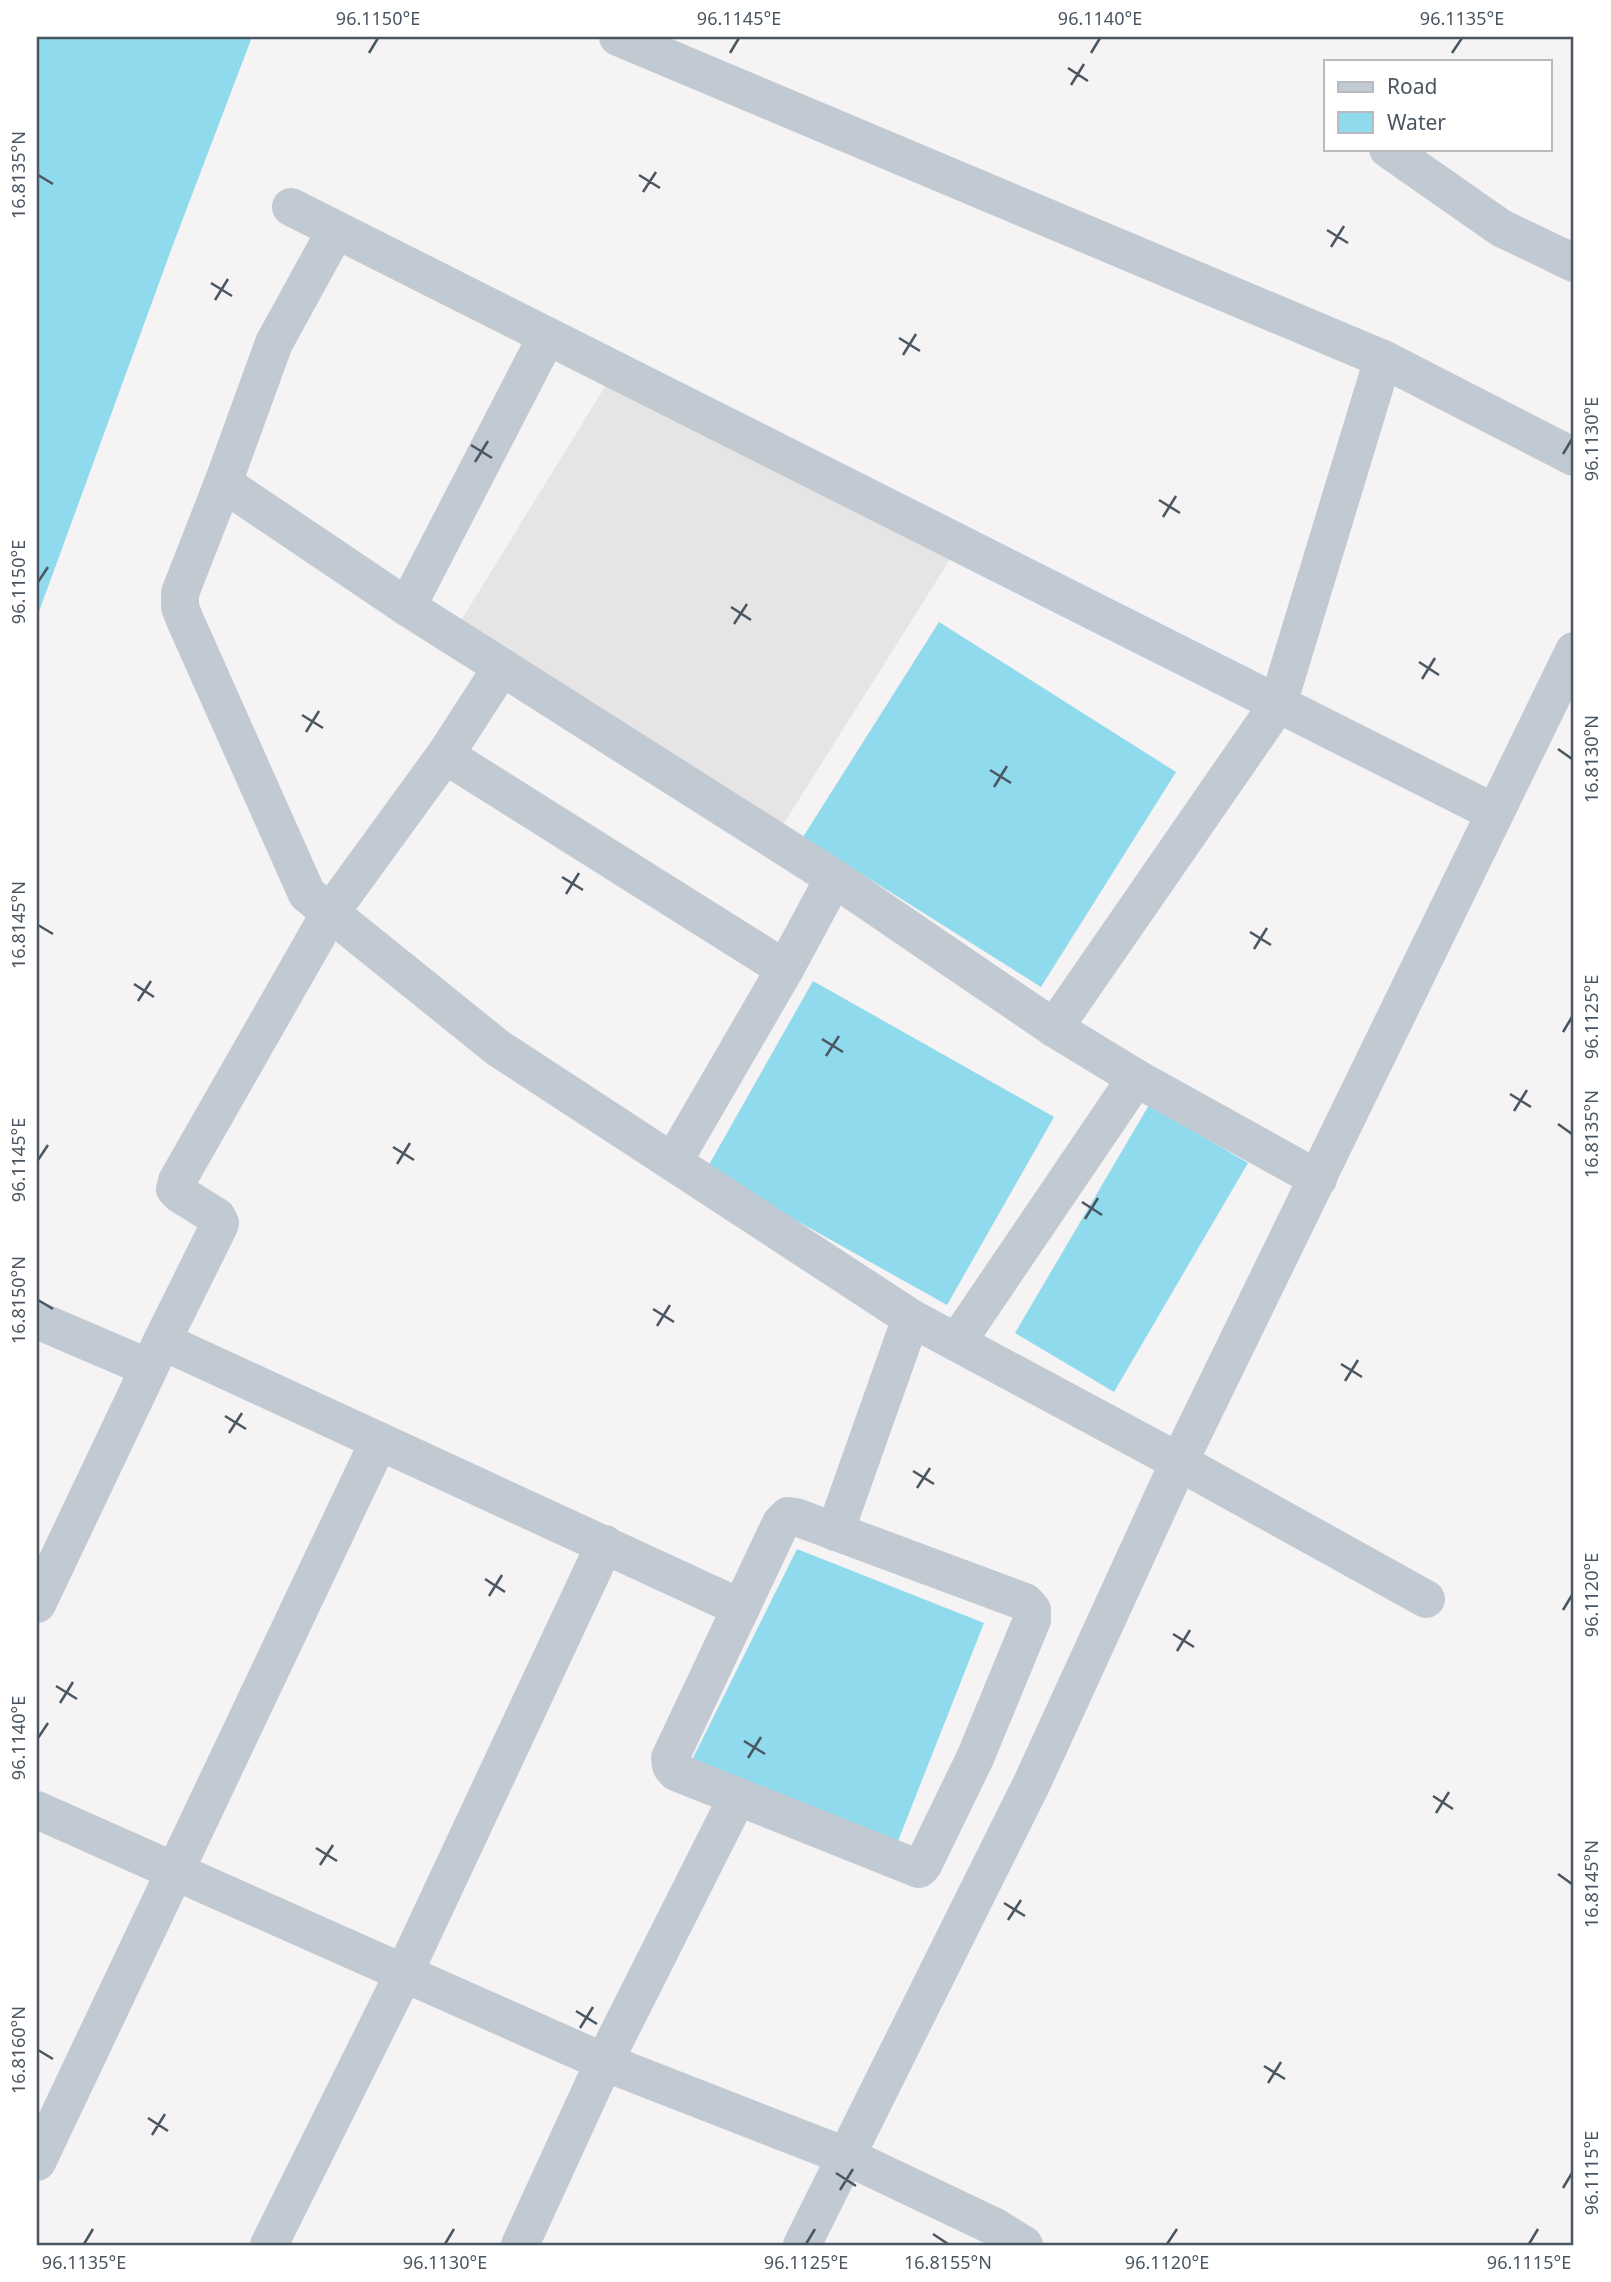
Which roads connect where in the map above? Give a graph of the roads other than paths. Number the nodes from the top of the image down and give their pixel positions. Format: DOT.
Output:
graph roads {
  1 [pos="618,37"];
  2 [pos="1389,150"];
  3 [pos="291,207"];
  4 [pos="336,230"];
  5 [pos="1574,263"];
  6 [pos="547,336"];
  7 [pos="1383,359"];
  8 [pos="1574,457"];
  9 [pos="223,482"];
  10 [pos="407,607"];
  11 [pos="1574,651"];
  12 [pos="502,667"];
  13 [pos="1278,704"];
  14 [pos="445,755"];
  15 [pos="1495,813"];
  16 [pos="834,878"];
  17 [pos="330,913"];
  18 [pos="785,969"];
  19 [pos="1054,1028"];
  20 [pos="1136,1077"];
  21 [pos="673,1162"];
  22 [pos="1318,1179"];
  23 [pos="911,1318"];
  24 [pos="37,1320"];
  25 [pos="957,1342"];
  26 [pos="155,1354"];
  27 [pos="379,1441"];
  28 [pos="1179,1462"];
  29 [pos="835,1532"];
  30 [pos="605,1544"];
  31 [pos="1426,1599"];
  32 [pos="37,1604"];
  33 [pos="741,1608"];
  34 [pos="975,1758"];
  35 [pos="1032,1783"];
  36 [pos="737,1798"];
  37 [pos="37,1810"];
  38 [pos="175,1872"];
  39 [pos="404,1973"];
  40 [pos="604,2062"];
  41 [pos="848,2157"];
  42 [pos="37,2162"];
  43 [pos="269,2245"];
  44 [pos="520,2245"];
  45 [pos="802,2245"];
  46 [pos="1024,2245"];
  1 -- 7 [label="street"];
  2 -- 5 [label="street"];
  3 -- 4 [label="street"];
  4 -- 6 [label="street"];
  4 -- 9 [label="street"];
  6 -- 10 [label="street"];
  6 -- 13 [label="street"];
  7 -- 8 [label="street"];
  7 -- 13 [label="street"];
  9 -- 10 [label="street"];
  9 -- 17 [label="street"];
  10 -- 12 [label="street"];
  11 -- 15 [label="street"];
  12 -- 14 [label="street"];
  12 -- 16 [label="street"];
  13 -- 15 [label="street"];
  13 -- 19 [label="street"];
  14 -- 17 [label="street"];
  14 -- 18 [label="street"];
  15 -- 22 [label="street"];
  16 -- 18 [label="street"];
  16 -- 19 [label="street"];
  17 -- 21 [label="street"];
  17 -- 26 [label="street"];
  18 -- 21 [label="street"];
  19 -- 20 [label="street"];
  20 -- 22 [label="street"];
  20 -- 25 [label="street"];
  21 -- 23 [label="street"];
  22 -- 28 [label="street"];
  23 -- 25 [label="street"];
  23 -- 29 [label="street"];
  24 -- 26 [label="street"];
  25 -- 28 [label="street"];
  26 -- 27 [label="street"];
  26 -- 32 [label="street"];
  27 -- 30 [label="street"];
  27 -- 38 [label="street"];
  28 -- 31 [label="street"];
  28 -- 35 [label="street"];
  29 -- 33 [label="street"];
  29 -- 34 [label="street"];
  30 -- 33 [label="street"];
  30 -- 39 [label="street"];
  33 -- 36 [label="street"];
  34 -- 35 [label="street"];
  34 -- 36 [label="street"];
  35 -- 41 [label="street"];
  36 -- 40 [label="street"];
  37 -- 38 [label="street"];
  38 -- 39 [label="street"];
  38 -- 42 [label="street"];
  39 -- 40 [label="street"];
  39 -- 43 [label="street"];
  40 -- 41 [label="street"];
  40 -- 44 [label="street"];
  41 -- 45 [label="street"];
  41 -- 46 [label="street"];
}
